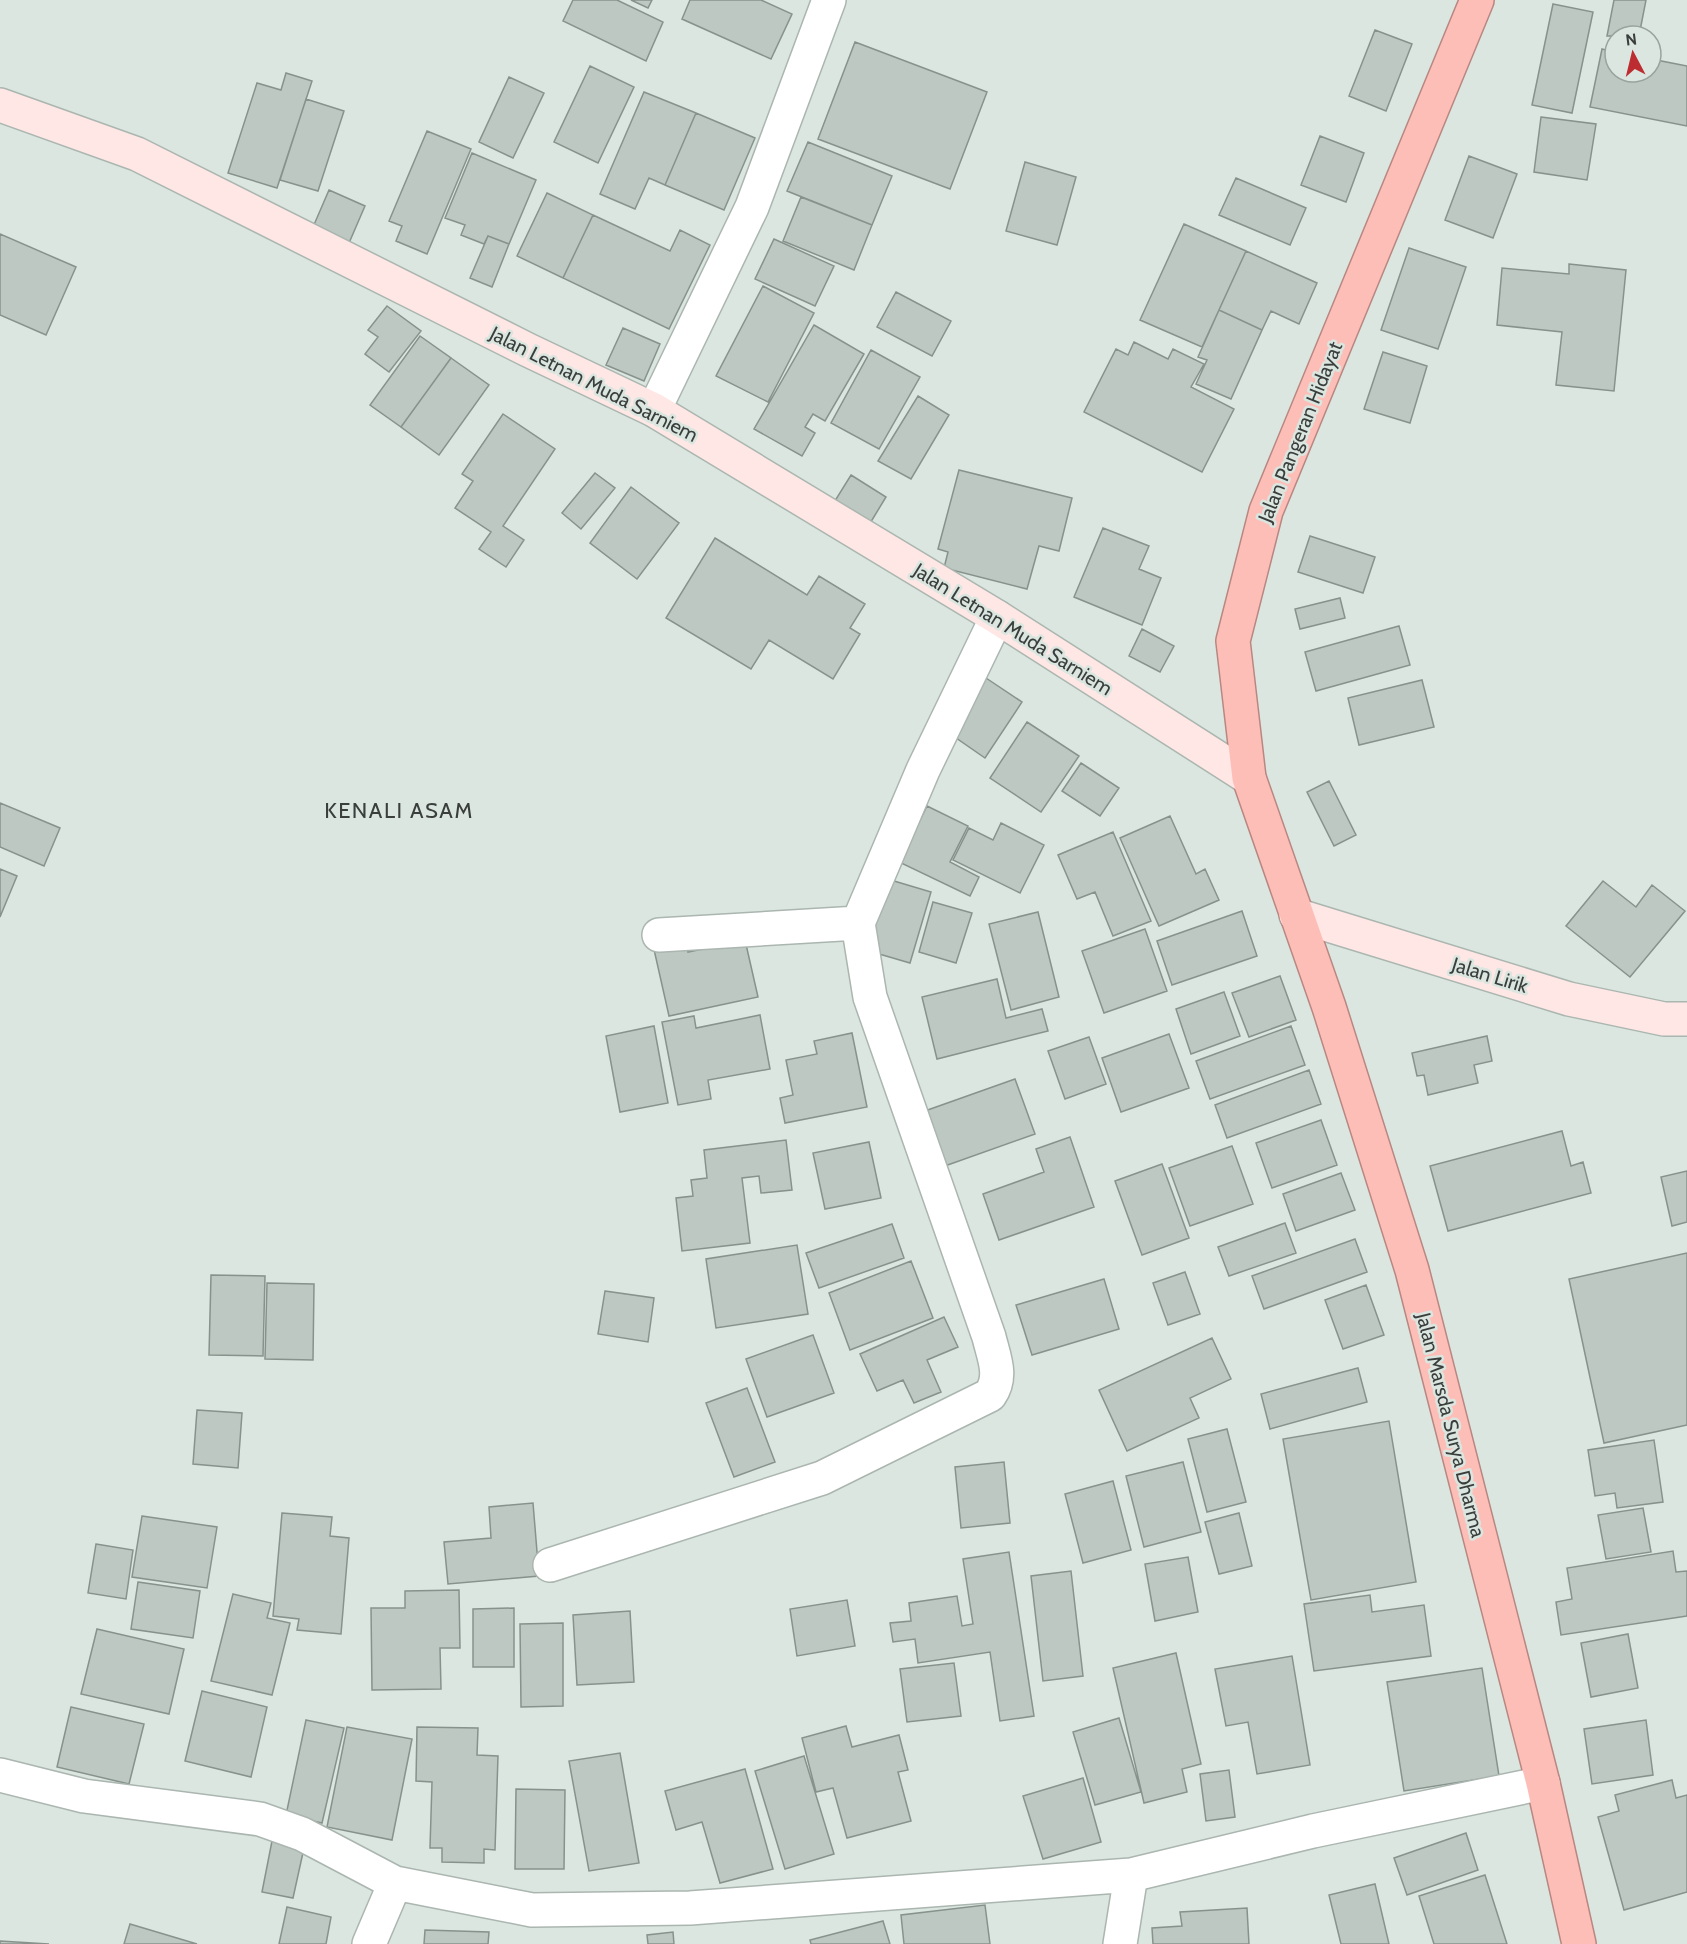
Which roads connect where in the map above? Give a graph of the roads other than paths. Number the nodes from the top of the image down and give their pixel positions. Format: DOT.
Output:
graph roads {
  1 [pos="829,0"];
  2 [pos="1477,0"];
  3 [pos="0,105"];
  4 [pos="654,410"];
  5 [pos="997,617"];
  6 [pos="1249,778"];
  7 [pos="1296,915"];
  8 [pos="858,923"];
  9 [pos="659,935"];
  10 [pos="1687,1019"];
  11 [pos="550,1565"];
  12 [pos="0,1775"];
  13 [pos="1543,1783"];
  14 [pos="1131,1875"];
  15 [pos="395,1883"];
  16 [pos="369,1944"];
  17 [pos="1120,1944"];
  18 [pos="1579,1944"];
  1 -- 4 [label="street"];
  2 -- 6 [label="highway, Jalan Pangeran Hidayat"];
  3 -- 4 [label="main road, Jalan Letnan Muda Sarniem"];
  4 -- 5 [label="main road, Jalan Letnan Muda Sarniem"];
  5 -- 6 [label="main road, Jalan Letnan Muda Sarniem"];
  5 -- 8 [label="street"];
  6 -- 7 [label="highway, Jalan Pangeran Hidayat"];
  7 -- 10 [label="main road, Jalan Lirik"];
  7 -- 13 [label="highway, Jalan Marsda Surya Dharma"];
  8 -- 9 [label="street"];
  8 -- 11 [label="street"];
  12 -- 15 [label="street"];
  13 -- 14 [label="street"];
  13 -- 18 [label="highway, Jalan Marsda Surya Dharma"];
  14 -- 15 [label="street"];
  14 -- 17 [label="street"];
  15 -- 16 [label="street"];
}
